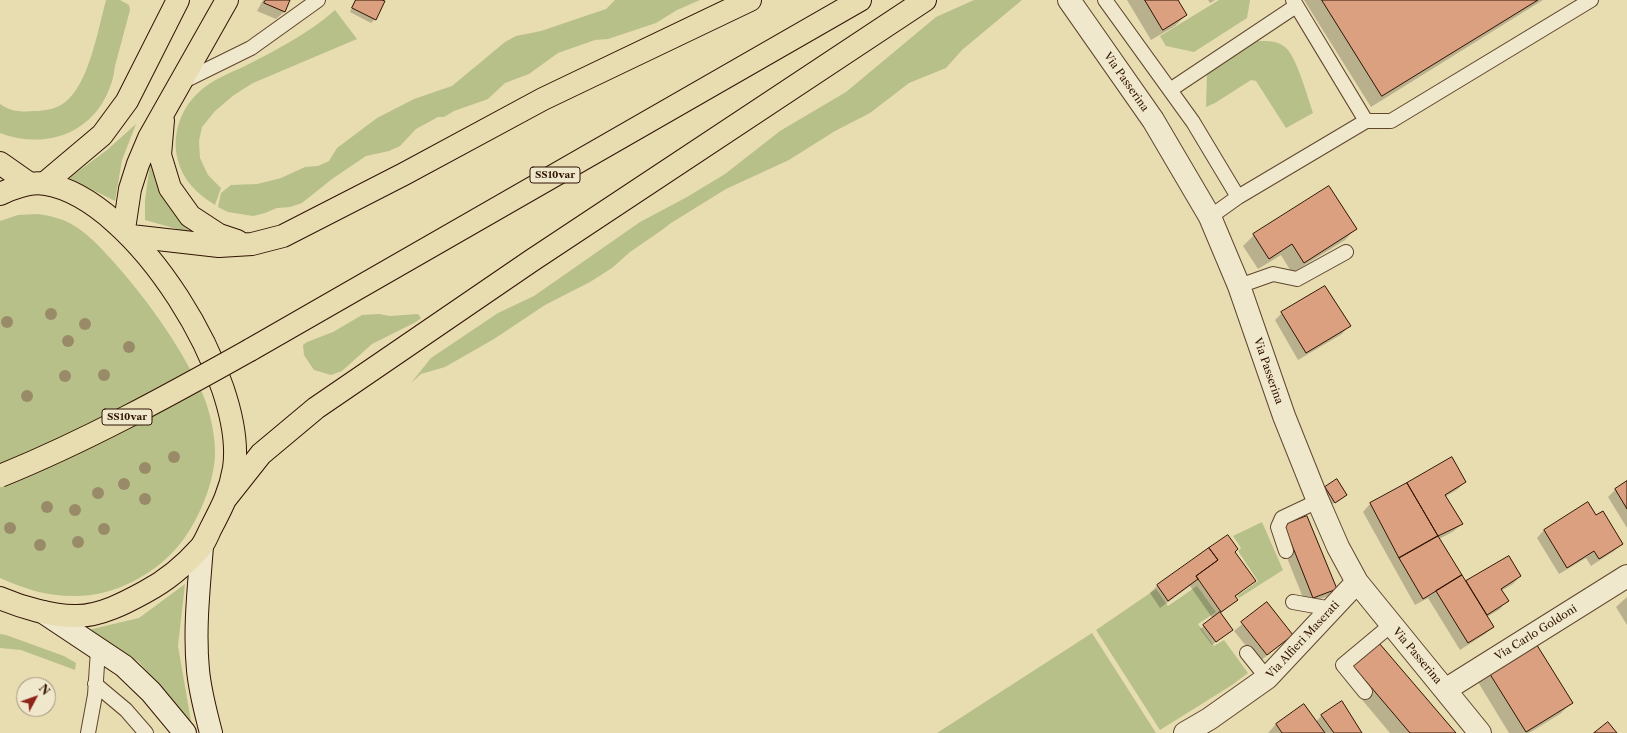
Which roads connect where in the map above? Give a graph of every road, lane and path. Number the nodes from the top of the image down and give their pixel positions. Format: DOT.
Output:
graph roads {
  1 [pos="178,0"];
  2 [pos="227,0"];
  3 [pos="318,0"];
  4 [pos="750,0"];
  5 [pos="860,0"];
  6 [pos="925,0"];
  7 [pos="1069,0"];
  8 [pos="1105,0"];
  9 [pos="1591,0"];
  10 [pos="1295,3"];
  11 [pos="178,86"];
  12 [pos="1170,90"];
  13 [pos="1366,121"];
  14 [pos="0,163"];
  15 [pos="38,184"];
  16 [pos="0,194"];
  17 [pos="1238,197"];
  18 [pos="1210,217"];
  19 [pos="128,232"];
  20 [pos="252,244"];
  21 [pos="1346,252"];
  22 [pos="1239,286"];
  23 [pos="0,476"];
  24 [pos="227,498"];
  25 [pos="1318,501"];
  26 [pos="202,546"];
  27 [pos="1286,551"];
  28 [pos="1627,576"];
  29 [pos="1357,582"];
  30 [pos="0,598"];
  31 [pos="1292,602"];
  32 [pos="1332,609"];
  33 [pos="43,612"];
  34 [pos="1391,625"];
  35 [pos="98,650"];
  36 [pos="1247,652"];
  37 [pos="1267,678"];
  38 [pos="95,684"];
  39 [pos="1445,690"];
  40 [pos="1365,692"];
  41 [pos="88,733"];
  42 [pos="146,733"];
  43 [pos="185,733"];
  44 [pos="211,733"];
  45 [pos="1185,733"];
  46 [pos="1480,733"];
  1 -- 15 [label="main road"];
  2 -- 11 [label="main road"];
  3 -- 11 [label="lane"];
  4 -- 20 [label="main road"];
  5 -- 23 [label="main road, SS10var, bridge"];
  6 -- 24 [label="main road"];
  7 -- 18 [label="street, Via Passerina"];
  8 -- 12 [label="lane"];
  9 -- 13 [label="lane"];
  10 -- 12 [label="lane"];
  10 -- 13 [label="lane"];
  11 -- 19 [label="main road"];
  11 -- 20 [label="main road"];
  12 -- 17 [label="lane"];
  13 -- 17 [label="lane"];
  14 -- 15 [label="main road"];
  15 -- 16 [label="main road"];
  15 -- 19 [label="main road"];
  17 -- 18 [label="lane"];
  18 -- 22 [label="street, Via Passerina"];
  19 -- 20 [label="main road"];
  19 -- 24 [label="main road"];
  21 -- 22 [label="lane"];
  22 -- 25 [label="street, Via Passerina"];
  24 -- 26 [label="main road"];
  25 -- 27 [label="lane"];
  25 -- 29 [label="street, Via Passerina"];
  26 -- 33 [label="main road"];
  26 -- 44 [label="street"];
  28 -- 39 [label="street, Via Carlo Goldoni"];
  29 -- 32 [label="street, Via Alfieri Maserati"];
  29 -- 34 [label="street, Via Passerina"];
  30 -- 33 [label="main road"];
  31 -- 32 [label="lane"];
  32 -- 37 [label="street, Via Alfieri Maserati"];
  33 -- 35 [label="street"];
  34 -- 39 [label="street, Via Passerina"];
  34 -- 40 [label="lane"];
  35 -- 38 [label="lane"];
  35 -- 43 [label="street"];
  36 -- 37 [label="lane"];
  37 -- 45 [label="street, Via Alfieri Maserati"];
  38 -- 41 [label="lane"];
  38 -- 42 [label="lane"];
  39 -- 46 [label="street, Via Passerina"];
}
